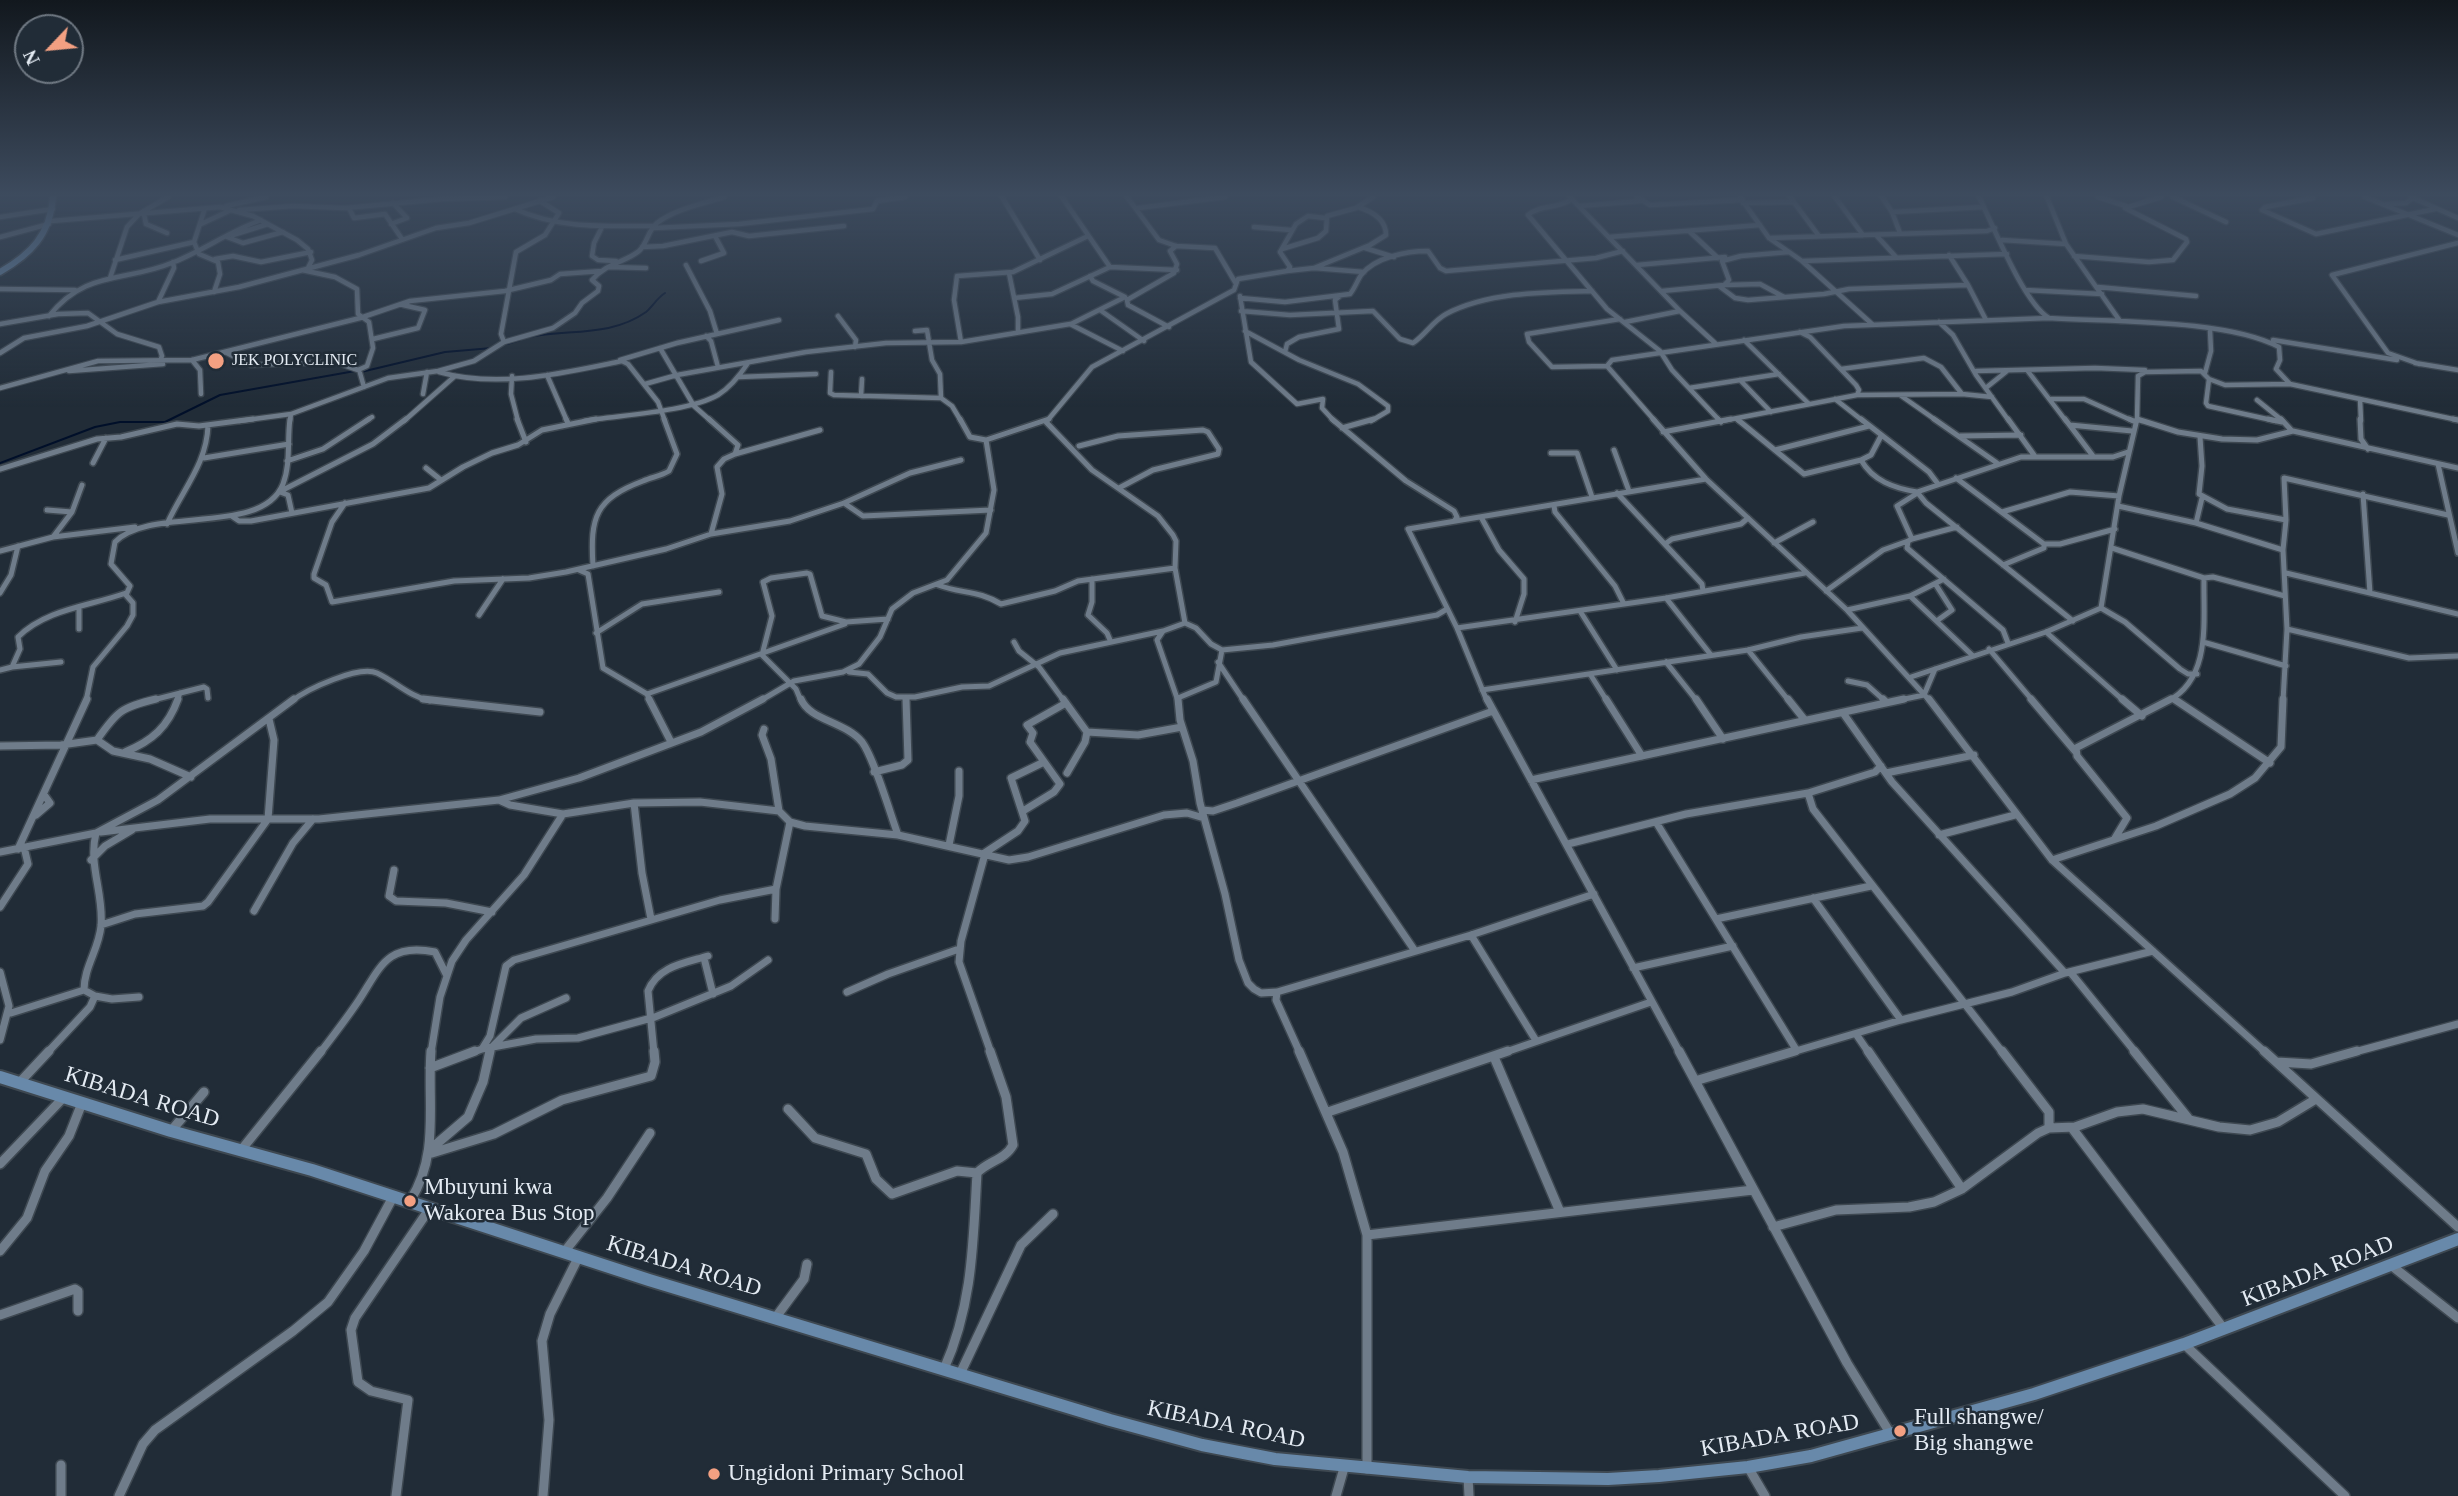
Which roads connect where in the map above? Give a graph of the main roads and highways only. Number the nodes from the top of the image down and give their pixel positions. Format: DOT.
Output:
graph roads {
  1 [pos="0,1077"];
  2 [pos="2458,1239"];
  1 -- 2 [label="main road, KIBADA ROAD"];
}
